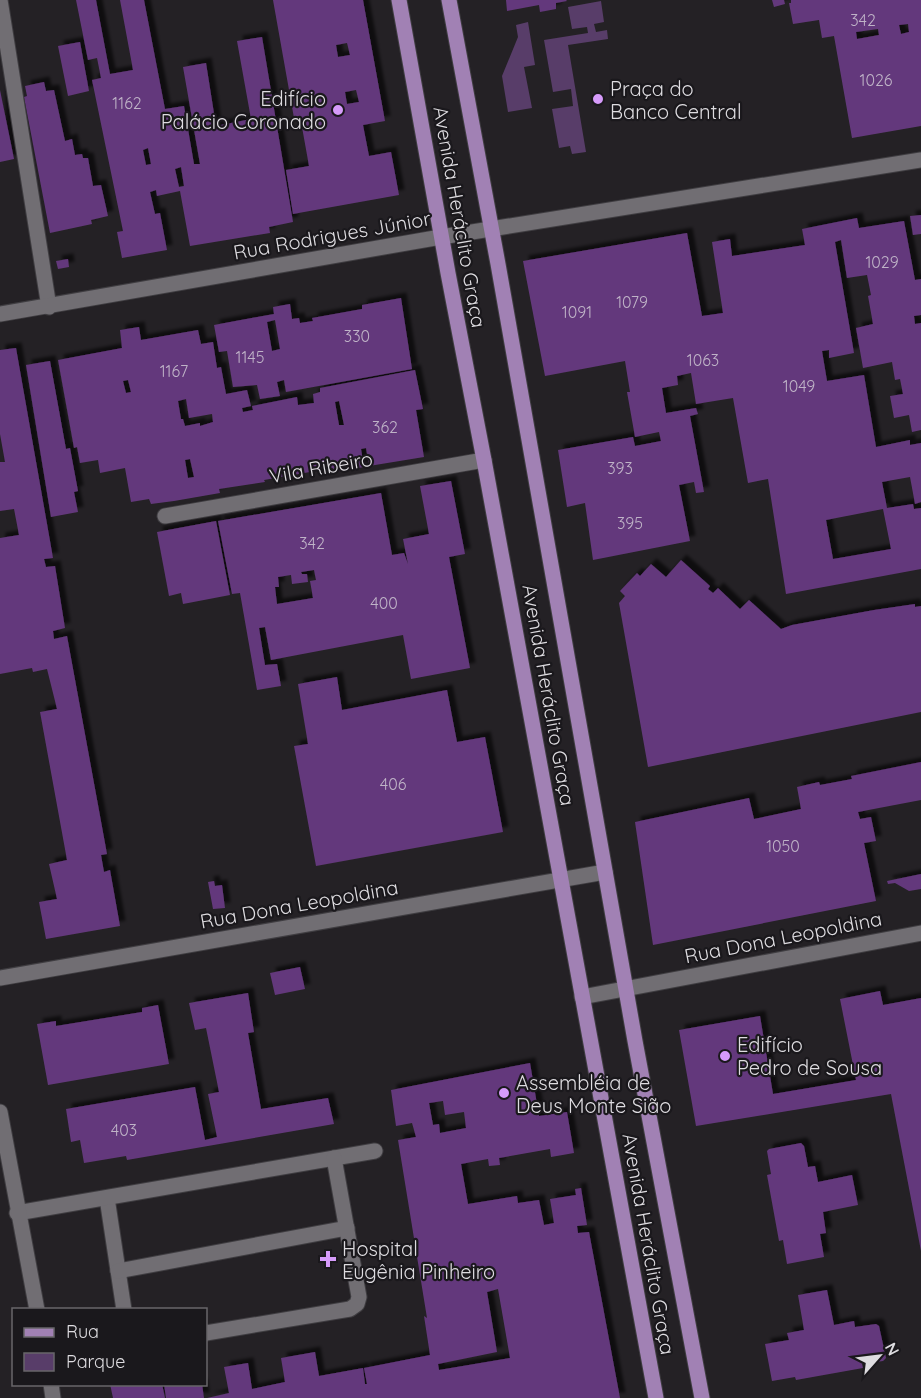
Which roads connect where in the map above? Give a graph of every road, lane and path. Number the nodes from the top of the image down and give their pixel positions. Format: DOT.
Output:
graph roads {
  1 [pos="0,0"];
  2 [pos="399,0"];
  3 [pos="449,0"];
  4 [pos="921,160"];
  5 [pos="491,229"];
  6 [pos="441,237"];
  7 [pos="49,307"];
  8 [pos="0,314"];
  9 [pos="484,460"];
  10 [pos="165,516"];
  11 [pos="604,872"];
  12 [pos="561,879"];
  13 [pos="921,933"];
  14 [pos="0,978"];
  15 [pos="626,989"];
  16 [pos="582,997"];
  17 [pos="0,1112"];
  18 [pos="375,1151"];
  19 [pos="334,1158"];
  20 [pos="106,1198"];
  21 [pos="17,1213"];
  22 [pos="347,1228"];
  23 [pos="118,1271"];
  24 [pos="36,1308"];
  25 [pos="124,1308"];
  26 [pos="207,1334"];
  27 [pos="656,1398"];
  28 [pos="702,1398"];
  1 -- 7 [label="street"];
  2 -- 6 [label="main road, Avenida Heráclito Graça"];
  3 -- 5 [label="main road, Avenida Heráclito Graça"];
  4 -- 5 [label="street, Rua Rodrigues Júnior"];
  5 -- 6 [label="street, Rua Rodrigues Júnior"];
  5 -- 11 [label="main road, Avenida Heráclito Graça"];
  6 -- 7 [label="street, Rua Rodrigues Júnior"];
  6 -- 9 [label="main road, Avenida Heráclito Graça"];
  7 -- 8 [label="street, Rua Rodrigues Júnior"];
  9 -- 10 [label="street, Vila Ribeiro"];
  9 -- 12 [label="main road, Avenida Heráclito Graça"];
  11 -- 12 [label="street, Rua Dona Leopoldina"];
  11 -- 15 [label="main road, Avenida Heráclito Graça"];
  12 -- 14 [label="street, Rua Dona Leopoldina"];
  12 -- 16 [label="main road, Avenida Heráclito Graça"];
  13 -- 15 [label="street, Rua Dona Leopoldina"];
  15 -- 16 [label="street, Rua Dona Leopoldina"];
  15 -- 28 [label="main road, Avenida Heráclito Graça"];
  16 -- 27 [label="main road, Avenida Heráclito Graça"];
  17 -- 21 [label="street"];
  18 -- 19 [label="street"];
  19 -- 20 [label="street"];
  19 -- 22 [label="street"];
  20 -- 21 [label="street"];
  20 -- 23 [label="street"];
  21 -- 24 [label="street"];
  22 -- 23 [label="street"];
  22 -- 26 [label="street"];
  23 -- 25 [label="street"];
}
